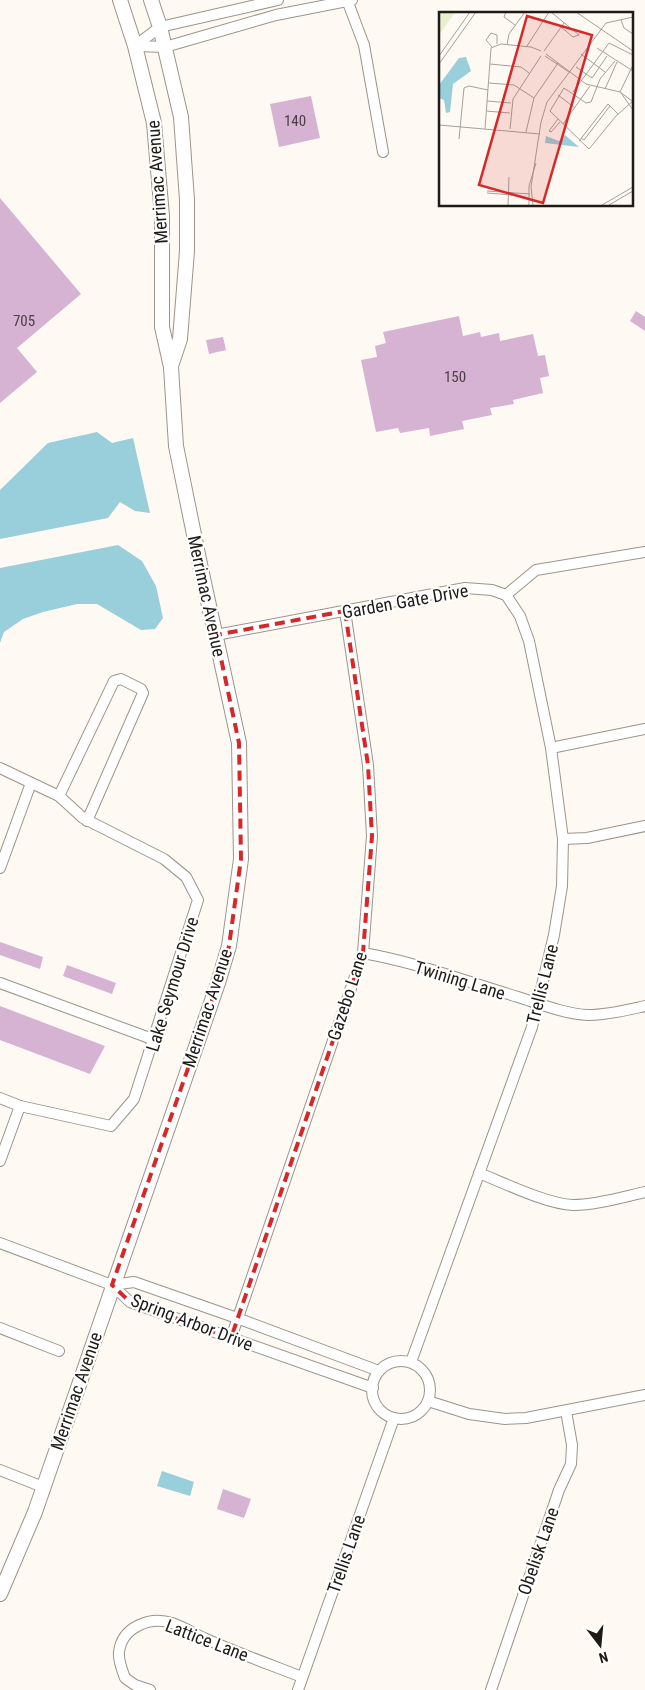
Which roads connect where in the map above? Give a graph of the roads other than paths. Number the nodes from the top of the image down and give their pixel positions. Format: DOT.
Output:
graph roads {
  1 [pos="120,0"];
  2 [pos="151,0"];
  3 [pos="278,0"];
  4 [pos="349,0"];
  5 [pos="160,28"];
  6 [pos="135,46"];
  7 [pos="165,48"];
  8 [pos="383,152"];
  9 [pos="171,367"];
  10 [pos="645,552"];
  11 [pos="506,595"];
  12 [pos="345,611"];
  13 [pos="216,635"];
  14 [pos="645,729"];
  15 [pos="551,748"];
  16 [pos="0,768"];
  17 [pos="31,783"];
  18 [pos="59,796"];
  19 [pos="87,820"];
  20 [pos="645,826"];
  21 [pos="563,839"];
  22 [pos="0,868"];
  23 [pos="363,953"];
  24 [pos="0,984"];
  25 [pos="537,1003"];
  26 [pos="645,1006"];
  27 [pos="155,1040"];
  28 [pos="0,1098"];
  29 [pos="20,1106"];
  30 [pos="0,1161"];
  31 [pos="478,1173"];
  32 [pos="645,1192"];
  33 [pos="0,1243"];
  34 [pos="112,1285"];
  35 [pos="237,1318"];
  36 [pos="0,1328"];
  37 [pos="231,1338"];
  38 [pos="59,1351"];
  39 [pos="411,1362"];
  40 [pos="379,1371"];
  41 [pos="373,1388"];
  42 [pos="645,1395"];
  43 [pos="428,1401"];
  44 [pos="566,1410"];
  45 [pos="394,1418"];
  46 [pos="0,1470"];
  47 [pos="43,1487"];
  48 [pos="0,1594"];
  49 [pos="302,1677"];
  50 [pos="150,1690"];
  51 [pos="298,1690"];
  52 [pos="491,1690"];
  1 -- 6 [label="street, Merrimac Avenue"];
  2 -- 5 [label="street, Merrimac Avenue"];
  3 -- 5 [label="street"];
  4 -- 7 [label="street"];
  4 -- 8 [label="street"];
  5 -- 6 [label="street"];
  5 -- 7 [label="street, Merrimac Avenue"];
  6 -- 7 [label="street"];
  6 -- 9 [label="street, Merrimac Avenue"];
  7 -- 9 [label="street, Merrimac Avenue"];
  9 -- 13 [label="street, Merrimac Avenue"];
  10 -- 11 [label="street"];
  11 -- 12 [label="street, Garden Gate Drive"];
  11 -- 15 [label="street, Trellis Lane"];
  12 -- 13 [label="street, Garden Gate Drive"];
  12 -- 23 [label="street, Gazebo Lane"];
  13 -- 34 [label="street, Merrimac Avenue"];
  14 -- 15 [label="street"];
  15 -- 21 [label="street, Trellis Lane"];
  16 -- 17 [label="street, Lake Seymour Drive"];
  17 -- 18 [label="street, Lake Seymour Drive"];
  17 -- 22 [label="street"];
  18 -- 19 [label="street, Lake Seymour Drive"];
  18 -- 19 [label="street"];
  19 -- 27 [label="street, Lake Seymour Drive"];
  20 -- 21 [label="street"];
  21 -- 25 [label="street, Trellis Lane"];
  23 -- 25 [label="street, Twining Lane"];
  23 -- 35 [label="street, Gazebo Lane"];
  24 -- 27 [label="street"];
  25 -- 26 [label="street, Twining Lane"];
  25 -- 31 [label="street, Trellis Lane"];
  27 -- 29 [label="street, Lake Seymour Drive"];
  28 -- 29 [label="street, Lake Seymour Drive"];
  29 -- 30 [label="street"];
  31 -- 32 [label="street"];
  31 -- 39 [label="street, Trellis Lane"];
  33 -- 34 [label="street"];
  34 -- 35 [label="street, Spring Arbor Drive"];
  34 -- 37 [label="street, Spring Arbor Drive"];
  34 -- 47 [label="street, Merrimac Avenue"];
  35 -- 37 [label="street, Gazebo Lane"];
  35 -- 40 [label="street, Spring Arbor Drive"];
  36 -- 38 [label="street"];
  37 -- 41 [label="street, Spring Arbor Drive"];
  39 -- 40 [label="street"];
  39 -- 43 [label="street"];
  40 -- 41 [label="street"];
  41 -- 45 [label="street"];
  42 -- 44 [label="street"];
  43 -- 44 [label="street"];
  43 -- 45 [label="street"];
  44 -- 52 [label="street, Obelisk Lane"];
  45 -- 49 [label="street, Trellis Lane"];
  46 -- 47 [label="street"];
  47 -- 48 [label="street, Merrimac Avenue"];
  49 -- 50 [label="street, Lattice Lane"];
  49 -- 51 [label="street, Trellis Lane"];
}
